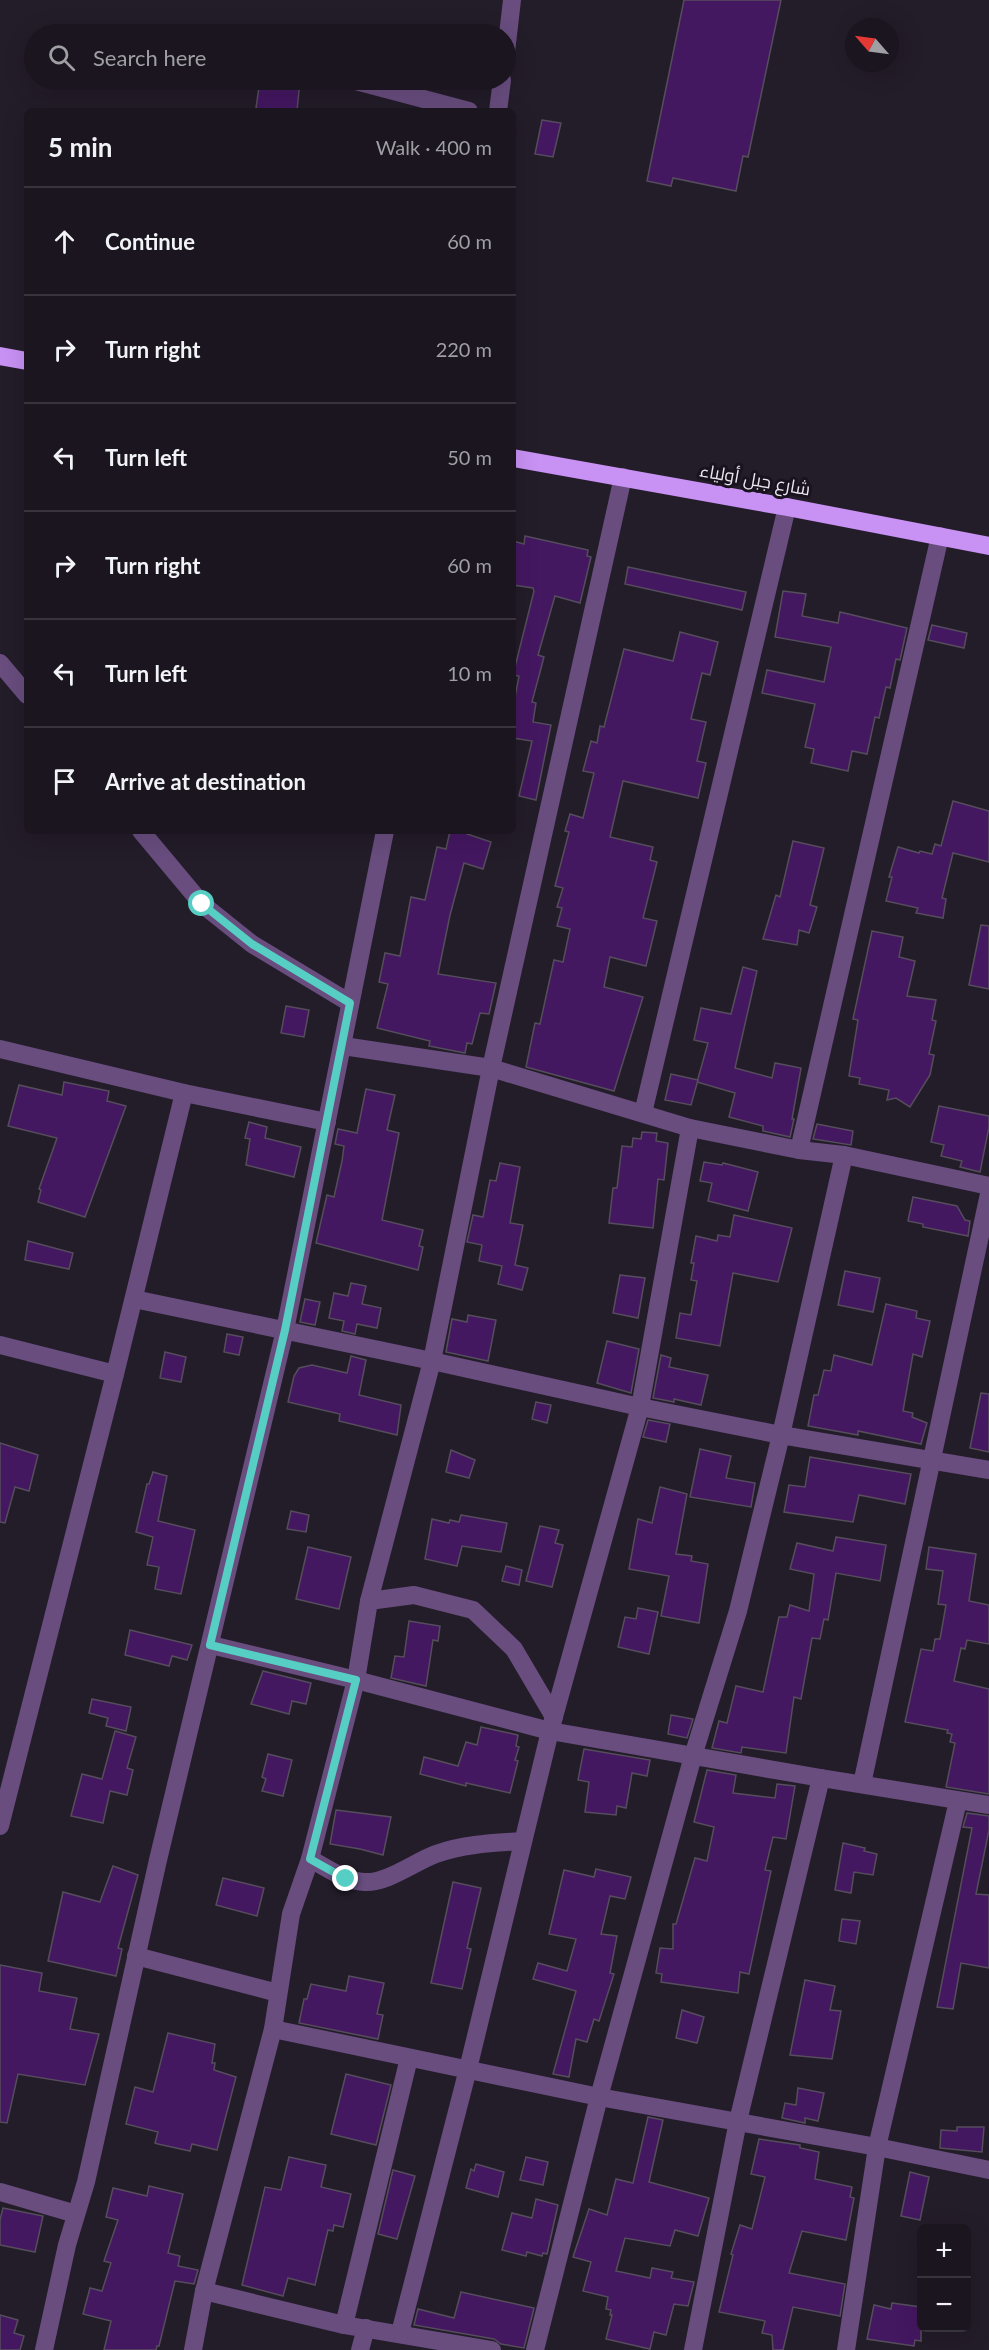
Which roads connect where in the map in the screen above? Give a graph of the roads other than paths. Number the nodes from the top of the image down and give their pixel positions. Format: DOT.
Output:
graph roads {
  1 [pos="512,0"];
  2 [pos="509,24"];
  3 [pos="390,90"];
  4 [pos="501,90"];
  5 [pos="458,108"];
  6 [pos="498,108"];
  7 [pos="0,356"];
  8 [pos="24,360"];
  9 [pos="516,459"];
  10 [pos="623,477"];
  11 [pos="787,507"];
  12 [pos="940,536"];
  13 [pos="989,546"];
  14 [pos="0,663"];
  15 [pos="24,691"];
  16 [pos="144,834"];
  17 [pos="384,834"];
  18 [pos="350,1003"];
  19 [pos="343,1046"];
  20 [pos="0,1049"];
  21 [pos="491,1068"];
  22 [pos="183,1093"];
  23 [pos="643,1113"];
  24 [pos="327,1122"];
  25 [pos="690,1128"];
  26 [pos="799,1150"];
  27 [pos="844,1155"];
  28 [pos="989,1186"];
  29 [pos="989,1194"];
  30 [pos="134,1299"];
  31 [pos="285,1330"];
  32 [pos="0,1345"];
  33 [pos="432,1361"];
  34 [pos="115,1374"];
  35 [pos="640,1407"];
  36 [pos="781,1435"];
  37 [pos="930,1459"];
  38 [pos="989,1470"];
  39 [pos="369,1601"];
  40 [pos="210,1645"];
  41 [pos="356,1680"];
  42 [pos="552,1724"];
  43 [pos="693,1756"];
  44 [pos="821,1779"];
  45 [pos="6,1783"];
  46 [pos="862,1784"];
  47 [pos="958,1801"];
  48 [pos="989,1805"];
  49 [pos="0,1826"];
  50 [pos="523,1841"];
  51 [pos="310,1859"];
  52 [pos="136,1956"];
  53 [pos="278,1993"];
  54 [pos="273,2028"];
  55 [pos="409,2058"];
  56 [pos="468,2069"];
  57 [pos="599,2097"];
  58 [pos="738,2121"];
  59 [pos="877,2147"];
  60 [pos="989,2170"];
  61 [pos="0,2192"];
  62 [pos="76,2214"];
  63 [pos="204,2291"];
  64 [pos="344,2325"];
  65 [pos="366,2328"];
  66 [pos="400,2333"];
  67 [pos="44,2350"];
  68 [pos="193,2350"];
  69 [pos="360,2350"];
  70 [pos="492,2350"];
  71 [pos="535,2350"];
  72 [pos="693,2350"];
  73 [pos="846,2350"];
  1 -- 2 [label="street"];
  3 -- 5 [label="street"];
  4 -- 6 [label="street"];
  7 -- 8 [label="highway"];
  9 -- 10 [label="highway, شارع جبل أولياء"];
  10 -- 11 [label="highway, شارع جبل أولياء"];
  10 -- 21 [label="street"];
  11 -- 12 [label="highway, شارع جبل أولياء"];
  11 -- 23 [label="street"];
  12 -- 13 [label="highway, شارع جبل أولياء"];
  12 -- 26 [label="street"];
  14 -- 15 [label="street"];
  16 -- 18 [label="street"];
  17 -- 18 [label="street"];
  18 -- 19 [label="street"];
  19 -- 21 [label="street"];
  19 -- 24 [label="street"];
  20 -- 22 [label="street"];
  21 -- 23 [label="street"];
  21 -- 33 [label="street"];
  22 -- 24 [label="street"];
  22 -- 30 [label="street"];
  23 -- 25 [label="street"];
  24 -- 31 [label="street"];
  25 -- 26 [label="street"];
  25 -- 35 [label="street"];
  26 -- 27 [label="street"];
  27 -- 28 [label="street"];
  27 -- 36 [label="street"];
  29 -- 37 [label="street"];
  30 -- 31 [label="street"];
  30 -- 34 [label="street"];
  31 -- 33 [label="street"];
  31 -- 40 [label="street"];
  32 -- 34 [label="street"];
  33 -- 35 [label="street"];
  33 -- 39 [label="street"];
  34 -- 45 [label="street"];
  35 -- 36 [label="street"];
  35 -- 42 [label="street"];
  36 -- 37 [label="street"];
  36 -- 43 [label="street"];
  37 -- 38 [label="street"];
  37 -- 46 [label="street"];
  39 -- 41 [label="street"];
  39 -- 42 [label="street"];
  40 -- 41 [label="street"];
  40 -- 52 [label="street"];
  41 -- 42 [label="street"];
  41 -- 51 [label="street"];
  42 -- 43 [label="street"];
  42 -- 50 [label="street"];
  43 -- 44 [label="street"];
  43 -- 57 [label="street"];
  44 -- 46 [label="street"];
  44 -- 58 [label="street"];
  45 -- 49 [label="street"];
  46 -- 47 [label="street"];
  47 -- 48 [label="street"];
  47 -- 59 [label="street"];
  50 -- 51 [label="street"];
  50 -- 56 [label="street"];
  51 -- 53 [label="street"];
  52 -- 53 [label="street"];
  52 -- 62 [label="street"];
  53 -- 54 [label="street"];
  54 -- 55 [label="street"];
  54 -- 63 [label="street"];
  55 -- 56 [label="street"];
  55 -- 64 [label="street"];
  56 -- 57 [label="street"];
  56 -- 66 [label="street"];
  57 -- 58 [label="street"];
  57 -- 71 [label="street"];
  58 -- 59 [label="street"];
  58 -- 72 [label="street"];
  59 -- 60 [label="street"];
  59 -- 73 [label="street"];
  61 -- 62 [label="street"];
  62 -- 67 [label="street"];
  63 -- 64 [label="street"];
  63 -- 68 [label="street"];
  64 -- 65 [label="street"];
  65 -- 66 [label="street"];
  65 -- 69 [label="street"];
  66 -- 70 [label="street"];
}
